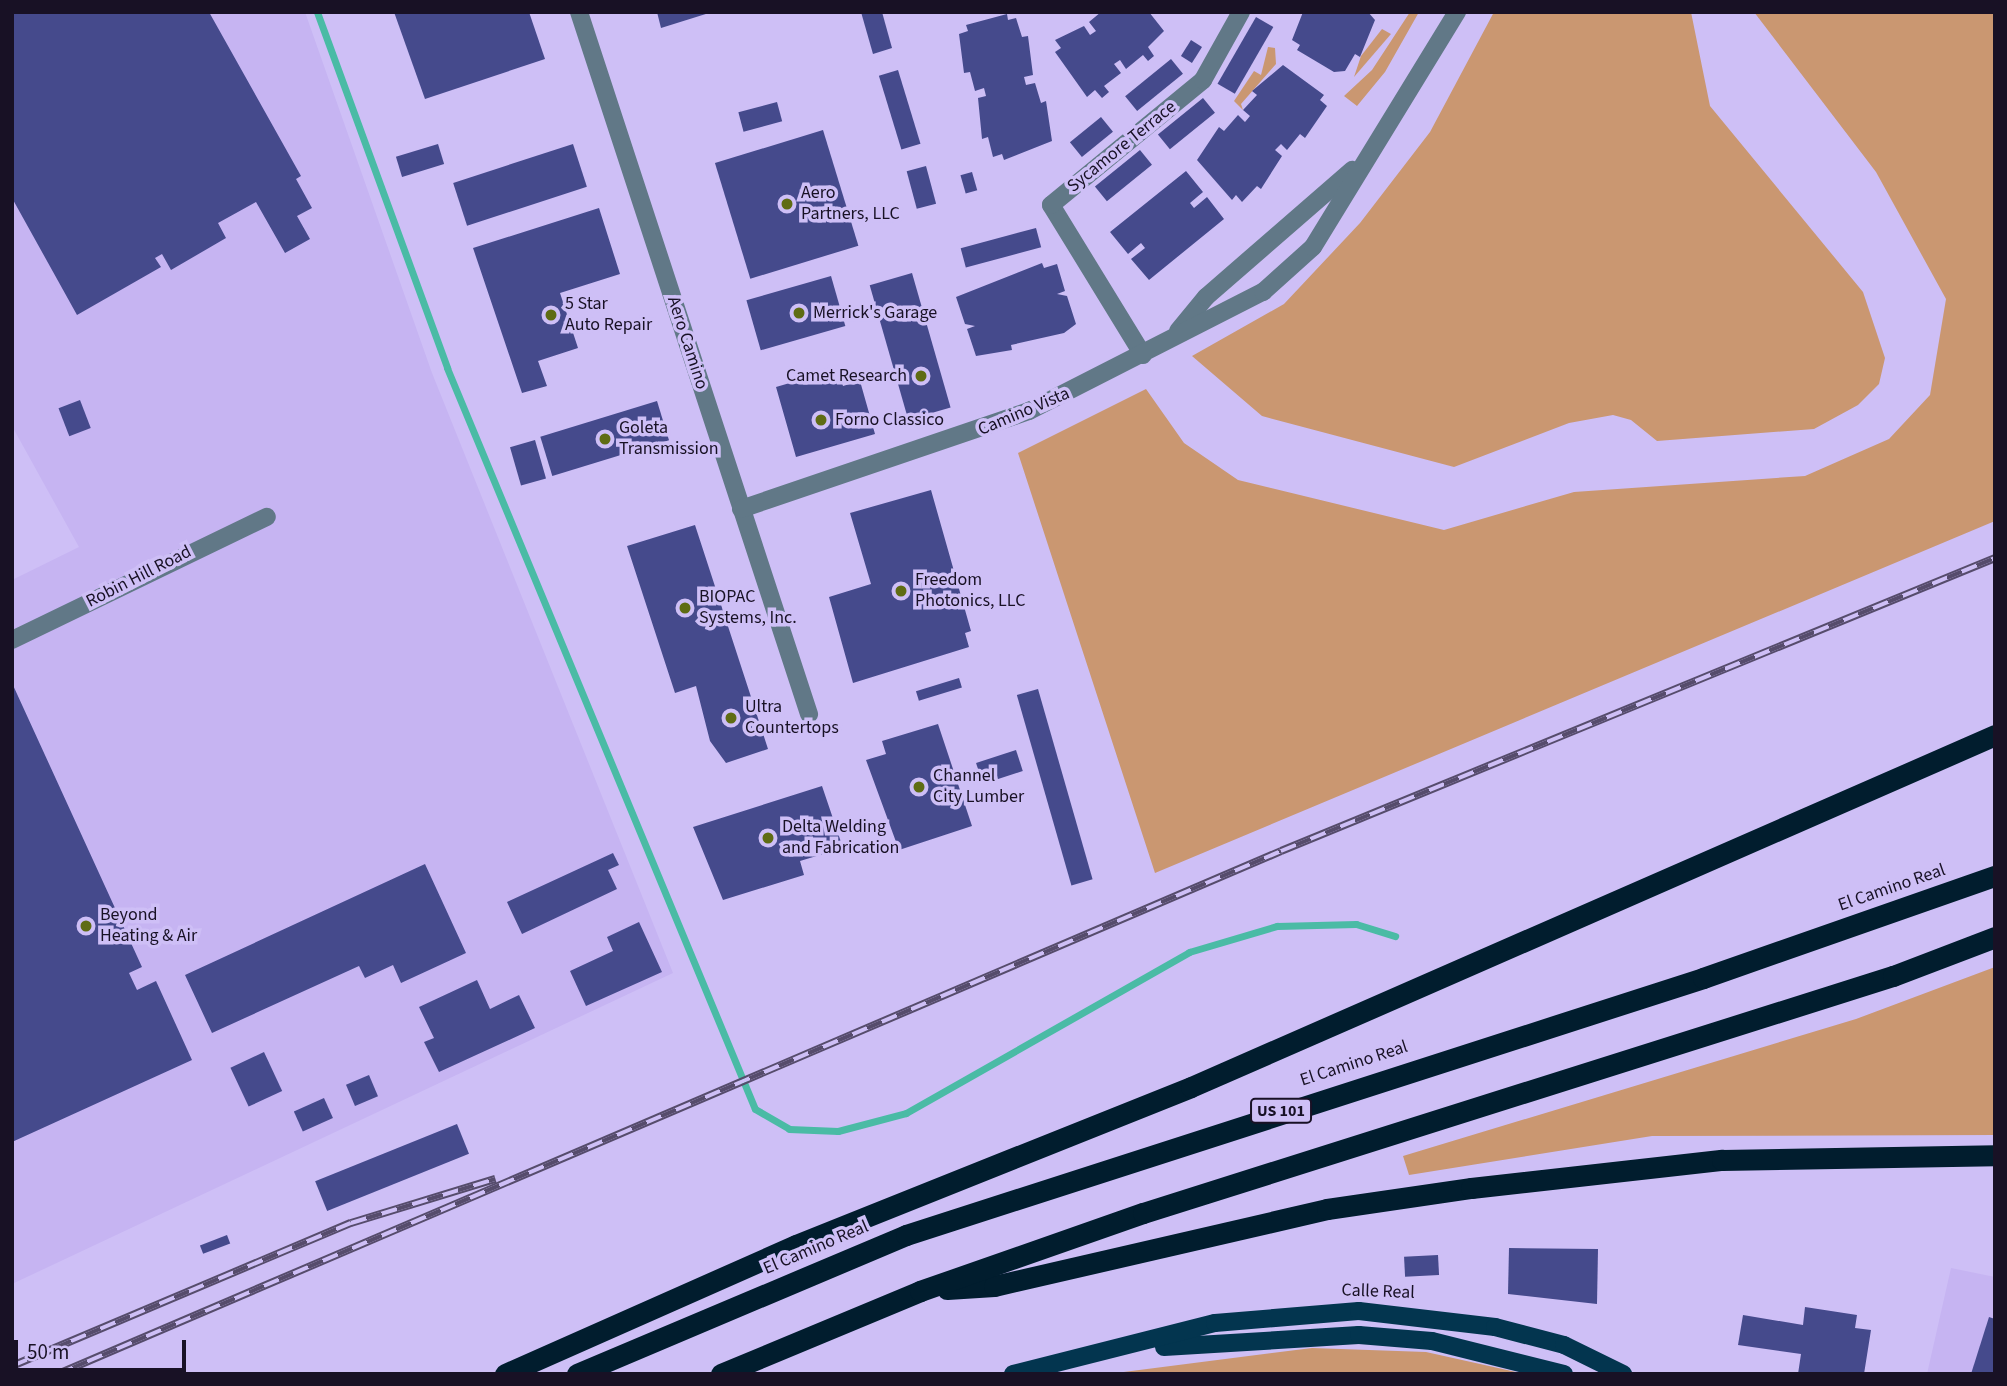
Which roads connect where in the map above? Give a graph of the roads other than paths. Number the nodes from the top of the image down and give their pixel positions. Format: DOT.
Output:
graph roads {
  1 [pos="579,12"];
  2 [pos="1241,12"];
  3 [pos="1457,12"];
  4 [pos="1365,158"];
  5 [pos="1177,332"];
  6 [pos="1143,355"];
  7 [pos="741,509"];
  8 [pos="267,517"];
  9 [pos="12,640"];
  10 [pos="809,714"];
  11 [pos="1995,735"];
  12 [pos="1995,876"];
  13 [pos="1995,937"];
  14 [pos="1995,1155"];
  15 [pos="920,1291"];
  16 [pos="1126,1350"];
  17 [pos="505,1374"];
  18 [pos="577,1374"];
  19 [pos="721,1374"];
  20 [pos="1013,1374"];
  21 [pos="1564,1374"];
  22 [pos="1623,1374"];
  1 -- 7 [label="street, Aero Camino"];
  2 -- 6 [label="street, Sycamore Terrace"];
  3 -- 4 [label="street, Camino Vista"];
  4 -- 5 [label="street, Camino Vista"];
  4 -- 5 [label="street, Camino Vista"];
  5 -- 6 [label="street, Camino Vista"];
  6 -- 7 [label="street, Camino Vista"];
  7 -- 10 [label="street, Aero Camino"];
  8 -- 9 [label="street, Robin Hill Road"];
  11 -- 17 [label="highway"];
  12 -- 18 [label="highway, El Camino Real / US 101"];
  13 -- 15 [label="highway"];
  14 -- 15 [label="highway"];
  15 -- 19 [label="highway"];
  16 -- 20 [label="main road, Calle Real"];
  16 -- 21 [label="main road, Calle Real"];
  16 -- 22 [label="main road, Calle Real"];
}
